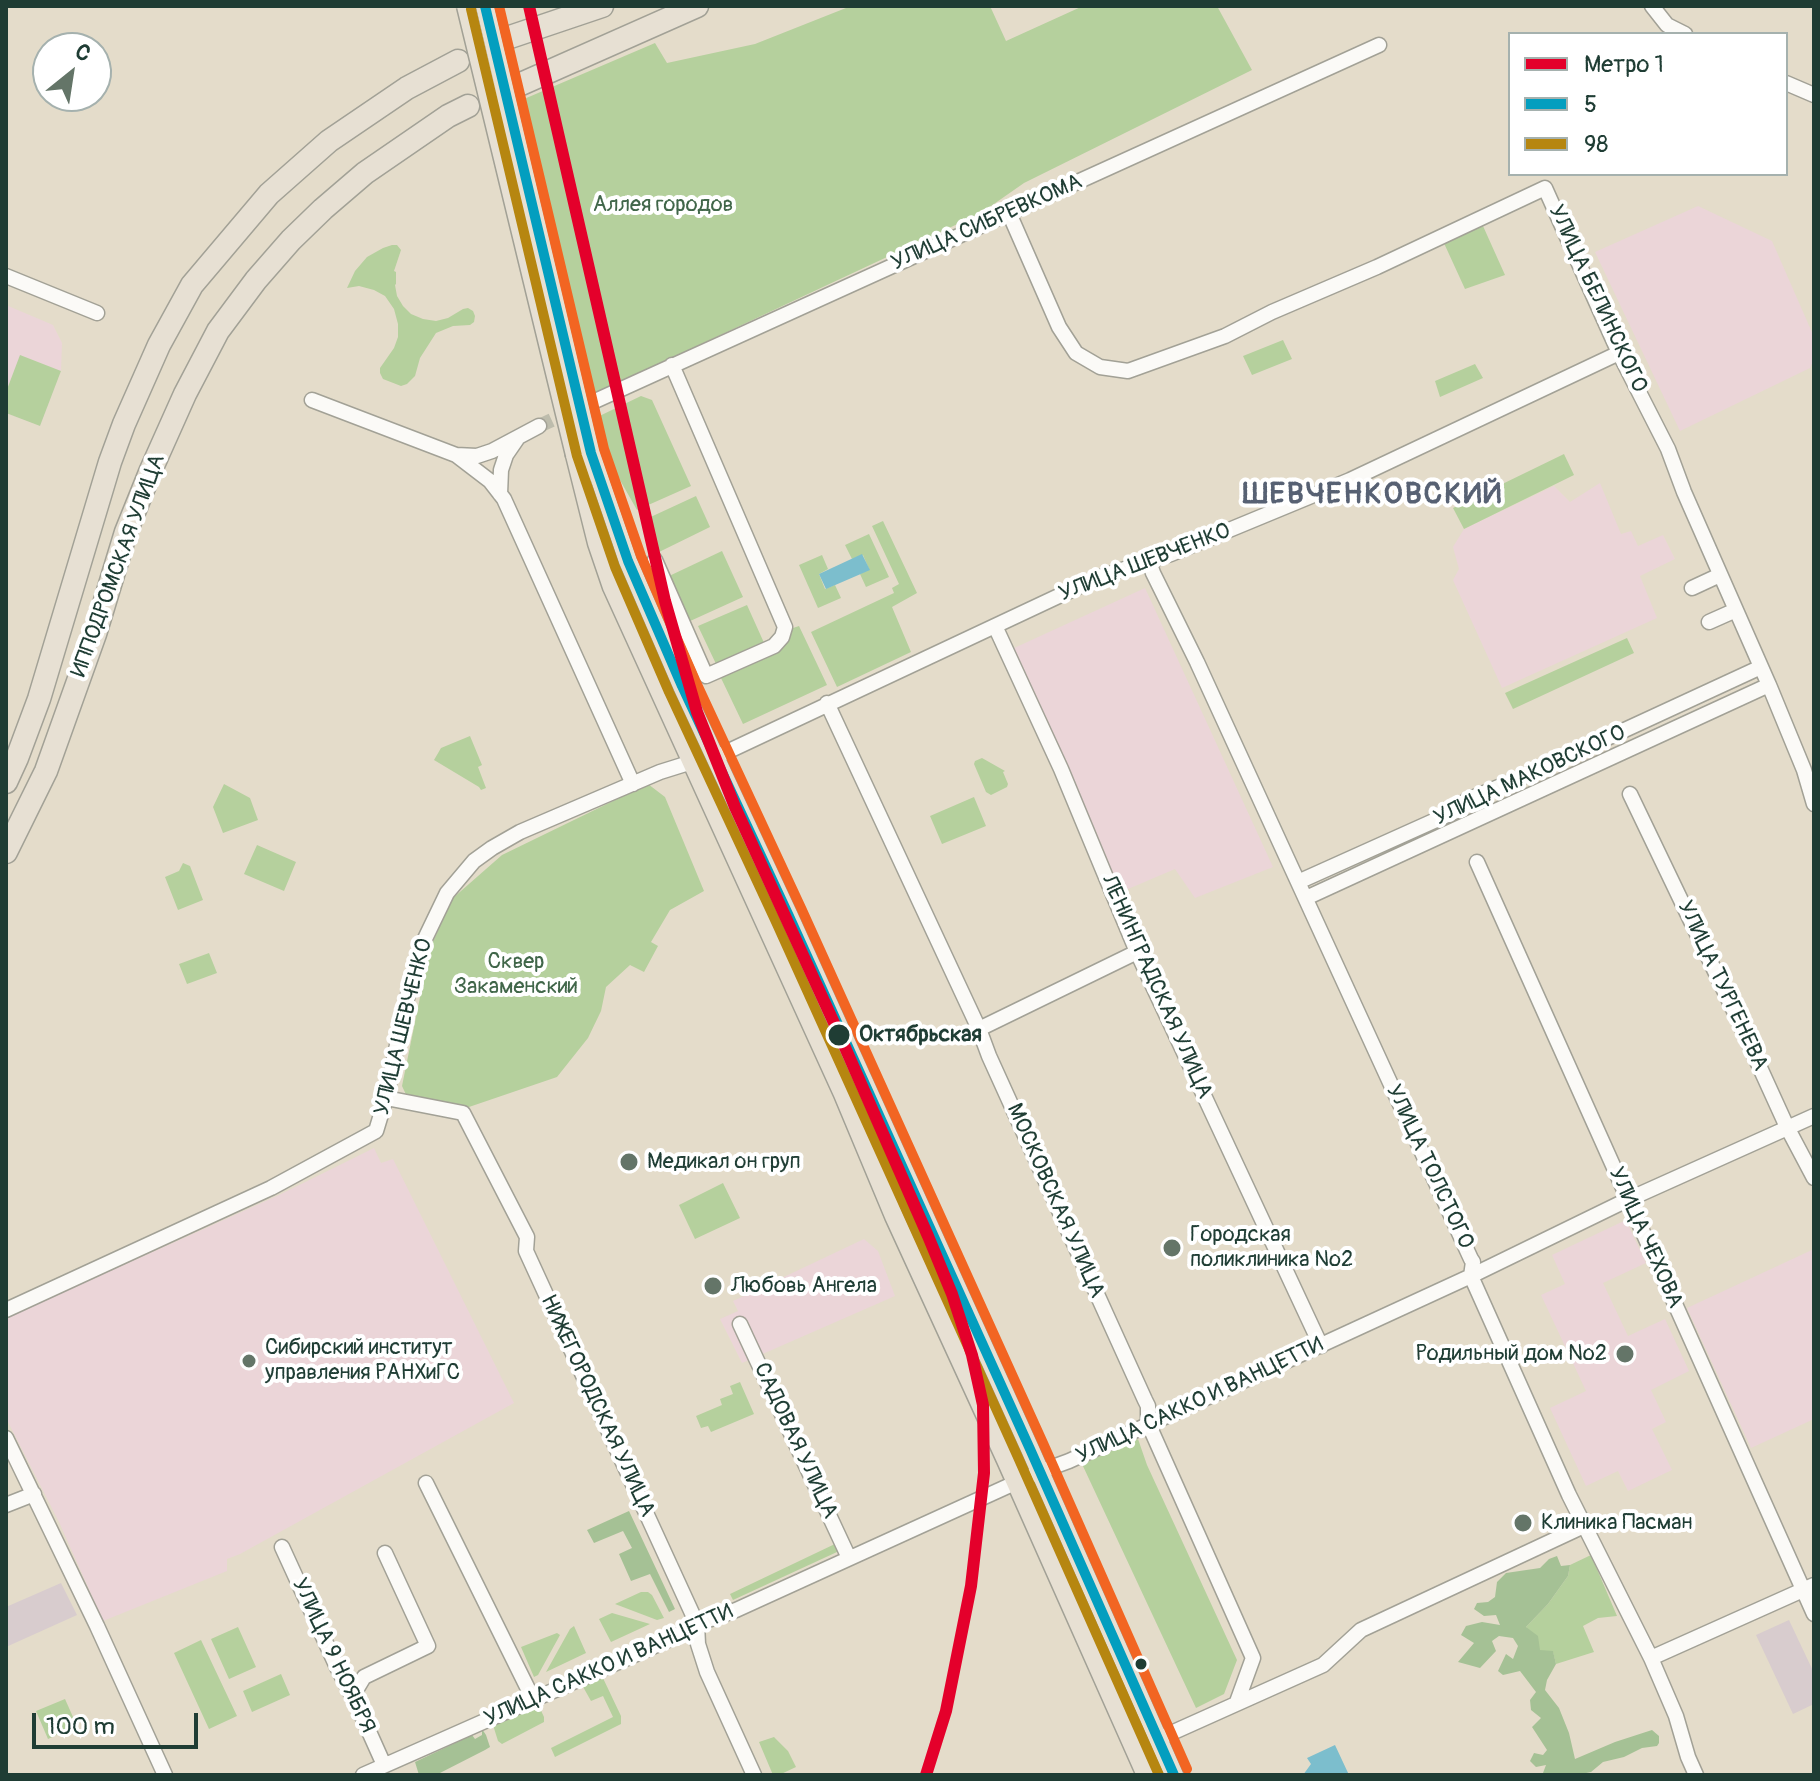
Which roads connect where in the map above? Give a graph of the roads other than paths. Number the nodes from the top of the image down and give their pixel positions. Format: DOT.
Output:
graph roads {
  1 [pos="466,6"];
  2 [pos="485,6"];
  3 [pos="567,6"];
  4 [pos="602,6"];
  5 [pos="697,6"];
  6 [pos="1652,6"];
  7 [pos="1681,32"];
  8 [pos="510,37"];
  9 [pos="1379,45"];
  10 [pos="458,61"];
  11 [pos="521,84"];
  12 [pos="1788,84"];
  13 [pos="1814,95"];
  14 [pos="468,106"];
  15 [pos="1009,213"];
  16 [pos="6,276"];
  17 [pos="97,313"];
  18 [pos="1619,353"];
  19 [pos="672,365"];
  20 [pos="312,400"];
  21 [pos="595,401"];
  22 [pos="539,426"];
  23 [pos="518,438"];
  24 [pos="583,454"];
  25 [pos="456,455"];
  26 [pos="500,494"];
  27 [pos="92,521"];
  28 [pos="126,532"];
  29 [pos="655,560"];
  30 [pos="1149,561"];
  31 [pos="1720,575"];
  32 [pos="1692,588"];
  33 [pos="1736,610"];
  34 [pos="1709,622"];
  35 [pos="995,626"];
  36 [pos="1761,667"];
  37 [pos="706,676"];
  38 [pos="1769,685"];
  39 [pos="682,686"];
  40 [pos="827,703"];
  41 [pos="716,757"];
  42 [pos="692,762"];
  43 [pos="1809,770"];
  44 [pos="6,782"];
  45 [pos="633,784"];
  46 [pos="1630,794"];
  47 [pos="1814,804"];
  48 [pos="6,852"];
  49 [pos="1477,862"];
  50 [pos="1298,882"];
  51 [pos="1306,898"];
  52 [pos="1137,952"];
  53 [pos="979,1029"];
  54 [pos="386,1098"];
  55 [pos="1814,1116"];
  56 [pos="1787,1127"];
  57 [pos="1814,1178"];
  58 [pos="1627,1200"];
  59 [pos="1471,1276"];
  60 [pos="6,1310"];
  61 [pos="740,1324"];
  62 [pos="1321,1346"];
  63 [pos="1148,1423"];
  64 [pos="6,1438"];
  65 [pos="1039,1472"];
  66 [pos="426,1483"];
  67 [pos="1015,1484"];
  68 [pos="34,1494"];
  69 [pos="6,1505"];
  70 [pos="1586,1525"];
  71 [pos="282,1547"];
  72 [pos="385,1553"];
  73 [pos="849,1558"];
  74 [pos="1809,1588"];
  75 [pos="1814,1614"];
  76 [pos="697,1624"];
  77 [pos="1651,1658"];
  78 [pos="352,1697"];
  79 [pos="533,1699"];
  80 [pos="1237,1702"];
  81 [pos="1158,1739"];
  82 [pos="384,1765"];
  83 [pos="165,1775"];
  84 [pos="363,1775"];
  85 [pos="754,1775"];
  86 [pos="1146,1775"];
  87 [pos="1174,1775"];
  88 [pos="1696,1775"];
  1 -- 24 [label="main road, bridge"];
  2 -- 24 [label="main road, bridge"];
  3 -- 8 [label="street"];
  4 -- 8 [label="highway"];
  5 -- 11 [label="highway"];
  6 -- 7 [label="street"];
  9 -- 15 [label="street, УЛИЦА СИБРЕВКОМА"];
  10 -- 27 [label="highway, ИППОДРОМСКАЯ УЛИЦА"];
  12 -- 13 [label="street"];
  14 -- 28 [label="highway, ИППОДРОМСКАЯ УЛИЦА"];
  15 -- 18 [label="street, УЛИЦА БЕЛИНСКОГО"];
  15 -- 19 [label="street, УЛИЦА СИБРЕВКОМА"];
  16 -- 17 [label="street"];
  18 -- 30 [label="street, УЛИЦА ШЕВЧЕНКО"];
  18 -- 31 [label="street, УЛИЦА БЕЛИНСКОГО"];
  19 -- 21 [label="street, УЛИЦА СИБРЕВКОМА"];
  19 -- 37 [label="street"];
  20 -- 25 [label="street"];
  22 -- 23 [label="street"];
  23 -- 25 [label="street"];
  23 -- 26 [label="street"];
  24 -- 39 [label="main road"];
  24 -- 42 [label="main road"];
  25 -- 26 [label="street"];
  26 -- 45 [label="street"];
  27 -- 28 [label="highway"];
  27 -- 44 [label="highway, ИППОДРОМСКАЯ УЛИЦА"];
  28 -- 48 [label="highway, ИППОДРОМСКАЯ УЛИЦА"];
  29 -- 37 [label="street"];
  30 -- 35 [label="street, УЛИЦА ШЕВЧЕНКО"];
  30 -- 50 [label="street, УЛИЦА ТОЛСТОГО"];
  31 -- 32 [label="street"];
  31 -- 33 [label="street, УЛИЦА БЕЛИНСКОГО"];
  33 -- 34 [label="street"];
  33 -- 36 [label="street, УЛИЦА БЕЛИНСКОГО"];
  35 -- 40 [label="street, УЛИЦА ШЕВЧЕНКО"];
  35 -- 52 [label="street, ЛЕНИНГРАДСКАЯ УЛИЦА"];
  36 -- 38 [label="street, УЛИЦА БЕЛИНСКОГО"];
  36 -- 50 [label="street, УЛИЦА МАКОВСКОГО"];
  37 -- 39 [label="street"];
  38 -- 43 [label="street, УЛИЦА БЕЛИНСКОГО"];
  38 -- 51 [label="street"];
  39 -- 41 [label="main road"];
  40 -- 41 [label="street, УЛИЦА ШЕВЧЕНКО"];
  40 -- 53 [label="street, МОСКОВСКАЯ УЛИЦА"];
  41 -- 65 [label="main road"];
  42 -- 45 [label="street, УЛИЦА ШЕВЧЕНКО"];
  42 -- 67 [label="main road"];
  43 -- 47 [label="street, УЛИЦА БЕЛИНСКОГО"];
  45 -- 54 [label="street, УЛИЦА ШЕВЧЕНКО"];
  46 -- 56 [label="street, УЛИЦА ТУРГЕНЕВА"];
  49 -- 58 [label="street, УЛИЦА ЧЕХОВА"];
  50 -- 51 [label="street, УЛИЦА ТОЛСТОГО"];
  51 -- 59 [label="street, УЛИЦА ТОЛСТОГО"];
  52 -- 53 [label="street"];
  52 -- 62 [label="street, ЛЕНИНГРАДСКАЯ УЛИЦА"];
  53 -- 63 [label="street, МОСКОВСКАЯ УЛИЦА"];
  54 -- 60 [label="street, УЛИЦА ШЕВЧЕНКО"];
  54 -- 76 [label="street, НИЖЕГОРОДСКАЯ УЛИЦА"];
  55 -- 56 [label="street, УЛИЦА САККО И ВАНЦЕТТИ"];
  56 -- 57 [label="street, УЛИЦА ТУРГЕНЕВА"];
  56 -- 58 [label="street, УЛИЦА САККО И ВАНЦЕТТИ"];
  58 -- 59 [label="street, УЛИЦА САККО И ВАНЦЕТТИ"];
  58 -- 74 [label="street, УЛИЦА ЧЕХОВА"];
  59 -- 62 [label="street, УЛИЦА САККО И ВАНЦЕТТИ"];
  59 -- 70 [label="street, УЛИЦА ТОЛСТОГО"];
  61 -- 73 [label="street, САДОВАЯ УЛИЦА"];
  62 -- 63 [label="street, УЛИЦА САККО И ВАНЦЕТТИ"];
  63 -- 65 [label="street, УЛИЦА САККО И ВАНЦЕТТИ"];
  63 -- 80 [label="street, МОСКОВСКАЯ УЛИЦА"];
  64 -- 68 [label="street"];
  65 -- 67 [label="street, УЛИЦА САККО И ВАНЦЕТТИ"];
  65 -- 81 [label="main road"];
  66 -- 79 [label="street"];
  67 -- 73 [label="street, УЛИЦА САККО И ВАНЦЕТТИ"];
  67 -- 86 [label="main road"];
  68 -- 69 [label="street"];
  68 -- 83 [label="street"];
  70 -- 77 [label="street, УЛИЦА ТОЛСТОГО"];
  70 -- 80 [label="street"];
  71 -- 78 [label="street, УЛИЦА 9 НОЯБРЯ"];
  72 -- 78 [label="street"];
  73 -- 76 [label="street, УЛИЦА САККО И ВАНЦЕТТИ"];
  74 -- 75 [label="street, УЛИЦА ЧЕХОВА"];
  74 -- 77 [label="street"];
  76 -- 79 [label="street, УЛИЦА САККО И ВАНЦЕТТИ"];
  76 -- 85 [label="street, НИЖЕГОРОДСКАЯ УЛИЦА"];
  77 -- 88 [label="street, УЛИЦА ТОЛСТОГО"];
  78 -- 82 [label="street, УЛИЦА 9 НОЯБРЯ"];
  79 -- 82 [label="street, УЛИЦА САККО И ВАНЦЕТТИ"];
  80 -- 81 [label="street"];
  81 -- 87 [label="main road"];
  82 -- 84 [label="street, УЛИЦА САККО И ВАНЦЕТТИ"];
}
